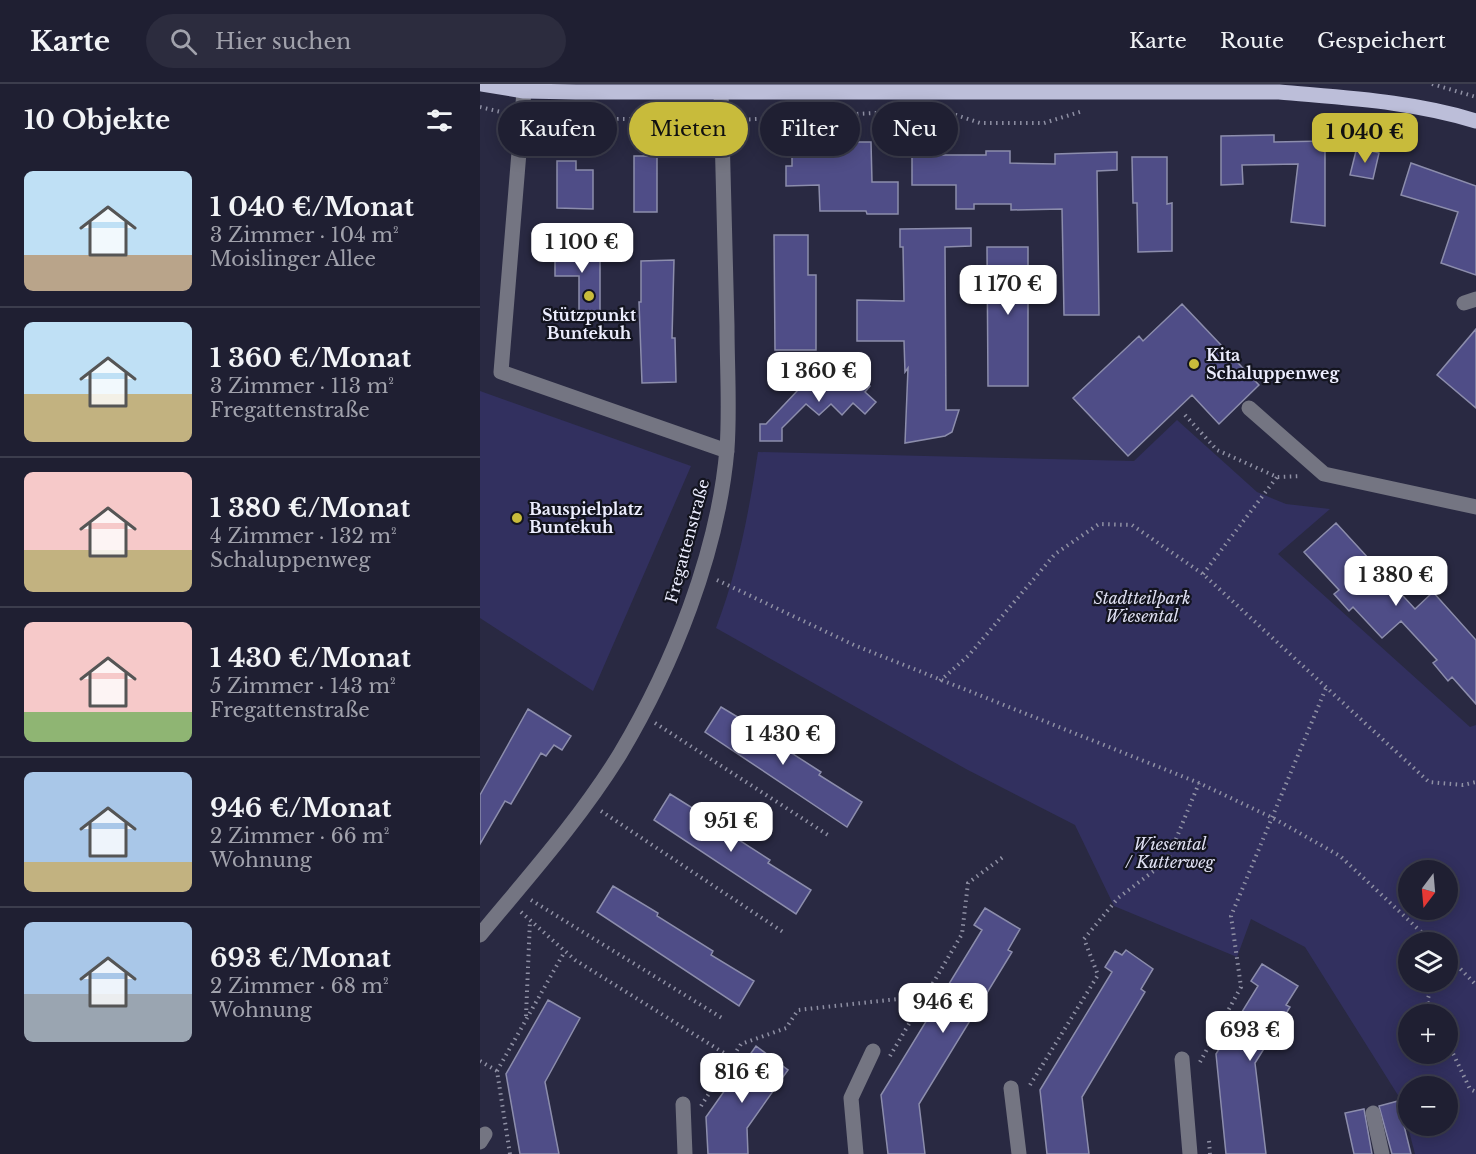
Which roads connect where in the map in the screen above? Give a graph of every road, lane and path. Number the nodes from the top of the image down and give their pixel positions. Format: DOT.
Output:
graph roads {
  1 [pos="482,84"];
  2 [pos="1432,84"];
  3 [pos="1061,88"];
  4 [pos="524,91"];
  5 [pos="721,93"];
  6 [pos="1476,97"];
  7 [pos="524,102"];
  8 [pos="721,102"];
  9 [pos="480,107"];
  10 [pos="1092,108"];
  11 [pos="498,111"];
  12 [pos="872,113"];
  13 [pos="958,115"];
  14 [pos="748,119"];
  15 [pos="1476,120"];
  16 [pos="520,156"];
  17 [pos="723,156"];
  18 [pos="1249,408"];
  19 [pos="1185,415"];
  20 [pos="727,451"];
  21 [pos="1324,474"];
  22 [pos="1277,477"];
  23 [pos="1476,507"];
  24 [pos="700,574"];
  25 [pos="1203,574"];
  26 [pos="940,681"];
  27 [pos="1326,688"];
  28 [pos="641,714"];
  29 [pos="1476,782"];
  30 [pos="1199,783"];
  31 [pos="586,801"];
  32 [pos="1273,818"];
  33 [pos="831,837"];
  34 [pos="1003,857"];
  35 [pos="512,896"];
  36 [pos="531,920"];
  37 [pos="783,932"];
  38 [pos="1421,932"];
  39 [pos="480,935"];
  40 [pos="565,951"];
  41 [pos="1458,966"];
  42 [pos="1476,985"];
  43 [pos="926,996"];
  44 [pos="526,1017"];
  45 [pos="722,1018"];
  46 [pos="873,1051"];
  47 [pos="732,1058"];
  48 [pos="1182,1059"];
  49 [pos="480,1061"];
  50 [pos="1458,1064"];
  51 [pos="885,1065"];
  52 [pos="497,1071"];
  53 [pos="1201,1074"];
  54 [pos="1011,1088"];
  55 [pos="1030,1092"];
  56 [pos="1476,1092"];
  57 [pos="683,1104"];
  58 [pos="698,1111"];
  59 [pos="1373,1113"];
  60 [pos="1208,1131"];
  61 [pos="510,1154"];
  62 [pos="685,1154"];
  63 [pos="856,1154"];
  64 [pos="1019,1154"];
  65 [pos="1190,1154"];
  66 [pos="1210,1154"];
  67 [pos="1382,1154"];
  1 -- 4 [label="main road"];
  2 -- 6 [label="path"];
  3 -- 5 [label="main road"];
  3 -- 15 [label="main road"];
  4 -- 5 [label="main road"];
  4 -- 7 [label="street"];
  5 -- 8 [label="street, Fregattenstraße"];
  9 -- 11 [label="path"];
  10 -- 13 [label="path"];
  12 -- 14 [label="path"];
  16 -- 20 [label="street"];
  17 -- 20 [label="street, Fregattenstraße"];
  18 -- 21 [label="street"];
  19 -- 22 [label="path"];
  20 -- 24 [label="street, Fregattenstraße"];
  21 -- 22 [label="path"];
  21 -- 23 [label="street"];
  22 -- 25 [label="path"];
  24 -- 26 [label="path"];
  24 -- 28 [label="street, Fregattenstraße"];
  25 -- 26 [label="path"];
  25 -- 27 [label="path"];
  26 -- 30 [label="path"];
  27 -- 29 [label="path"];
  27 -- 32 [label="path"];
  28 -- 31 [label="street, Fregattenstraße"];
  28 -- 33 [label="path"];
  30 -- 32 [label="path"];
  30 -- 55 [label="path"];
  31 -- 35 [label="street, Fregattenstraße"];
  31 -- 37 [label="path"];
  32 -- 38 [label="path"];
  32 -- 53 [label="path"];
  34 -- 43 [label="path"];
  35 -- 36 [label="path"];
  35 -- 39 [label="street, Fregattenstraße"];
  35 -- 45 [label="path"];
  36 -- 40 [label="path"];
  36 -- 44 [label="path"];
  40 -- 44 [label="path"];
  40 -- 47 [label="path"];
  41 -- 42 [label="path"];
  43 -- 47 [label="path"];
  43 -- 51 [label="path"];
  44 -- 52 [label="path"];
  46 -- 63 [label="street"];
  47 -- 58 [label="path"];
  48 -- 65 [label="street"];
  49 -- 52 [label="path"];
  50 -- 56 [label="path"];
  52 -- 61 [label="path"];
  54 -- 64 [label="street"];
  57 -- 62 [label="street"];
  59 -- 67 [label="street"];
  60 -- 66 [label="path"];
}
